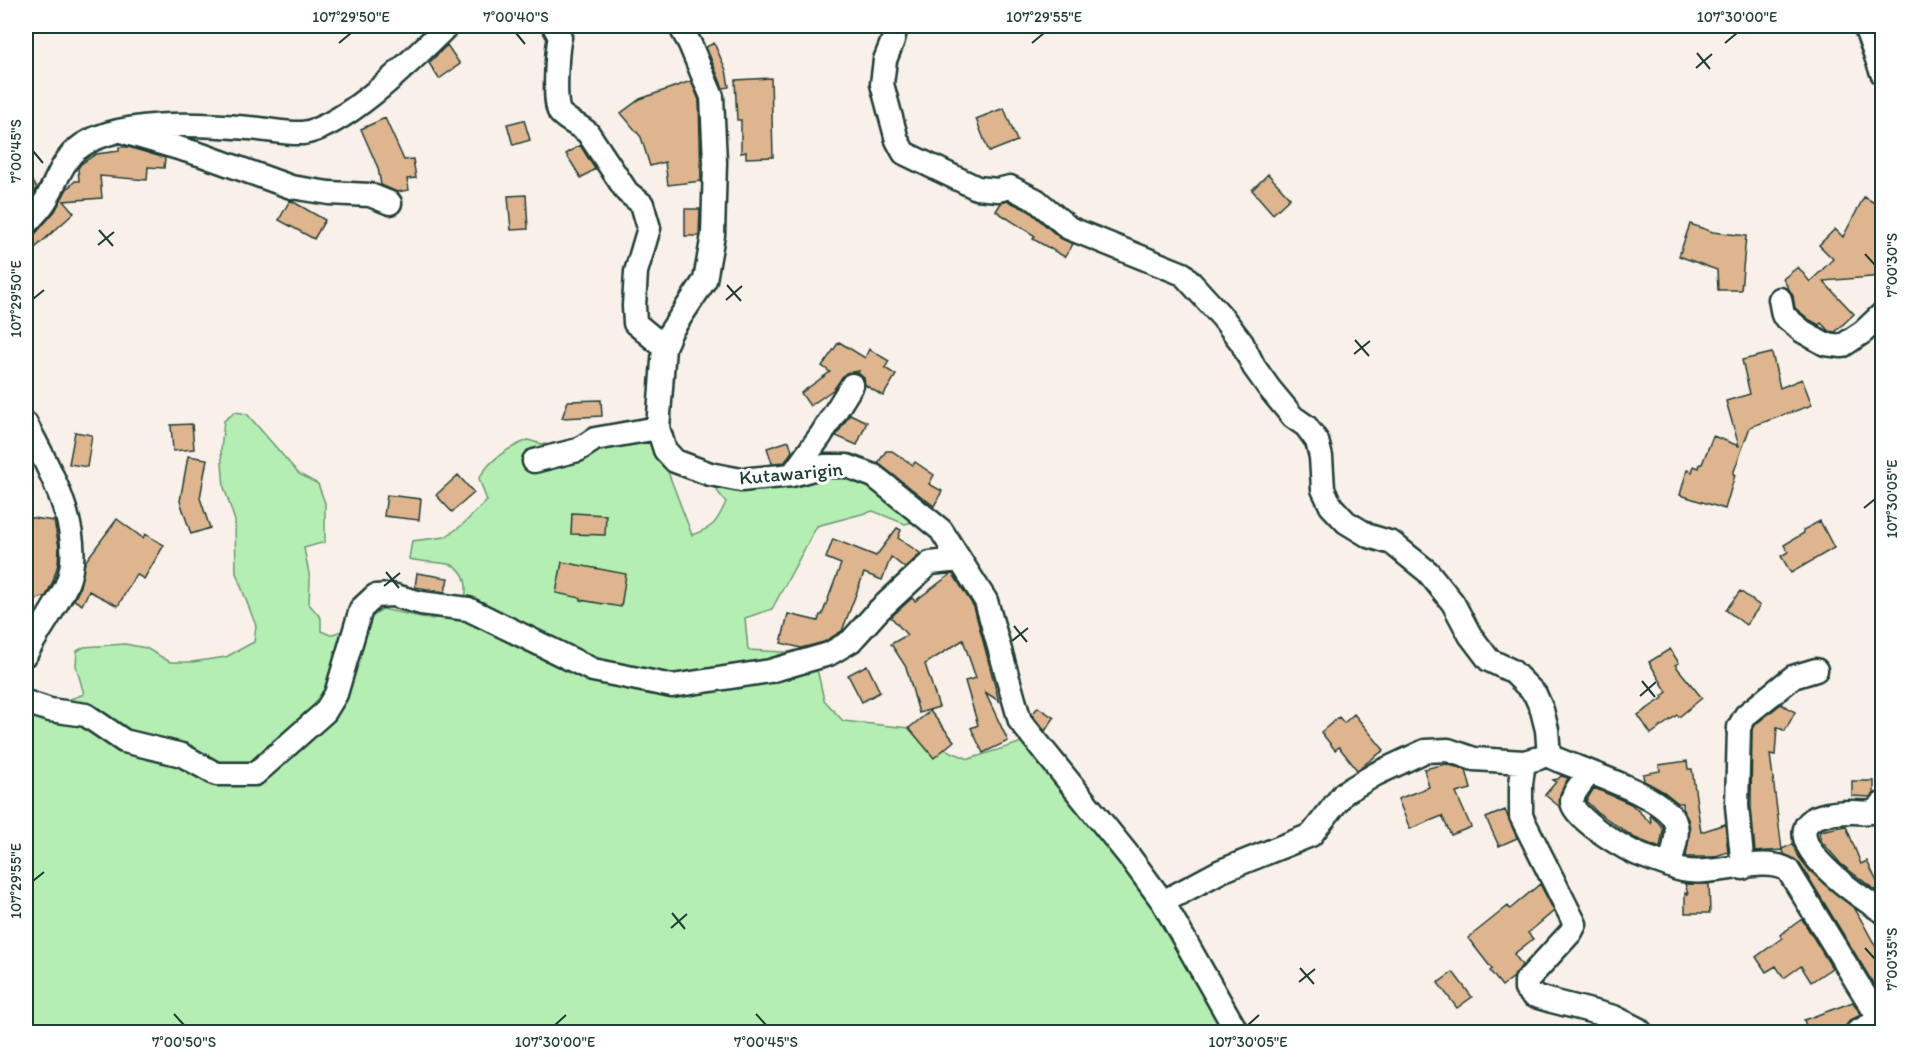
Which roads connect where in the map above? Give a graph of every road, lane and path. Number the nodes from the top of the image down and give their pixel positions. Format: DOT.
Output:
graph roads {
  1 [pos="447,26"];
  2 [pos="554,26"];
  3 [pos="680,26"];
  4 [pos="896,26"];
  5 [pos="1865,26"];
  6 [pos="1882,74"];
  7 [pos="117,130"];
  8 [pos="390,203"];
  9 [pos="26,224"];
  10 [pos="1780,298"];
  11 [pos="1882,314"];
  12 [pos="664,347"];
  13 [pos="852,385"];
  14 [pos="658,428"];
  15 [pos="28,433"];
  16 [pos="534,461"];
  17 [pos="792,475"];
  18 [pos="960,560"];
  19 [pos="26,654"];
  20 [pos="1815,670"];
  21 [pos="26,702"];
  22 [pos="1549,756"];
  23 [pos="1524,762"];
  24 [pos="1589,773"];
  25 [pos="1882,804"];
  26 [pos="1670,866"];
  27 [pos="1743,868"];
  28 [pos="1163,902"];
  29 [pos="1882,911"];
  30 [pos="1881,1018"];
  31 [pos="1236,1032"];
  32 [pos="1641,1032"];
  33 [pos="1857,1032"];
  1 -- 7 [label="street"];
  2 -- 12 [label="street"];
  3 -- 12 [label="street, Kutawarigin"];
  4 -- 22 [label="street"];
  5 -- 6 [label="street"];
  7 -- 8 [label="street"];
  7 -- 9 [label="street"];
  10 -- 11 [label="street"];
  12 -- 14 [label="street, Kutawarigin"];
  13 -- 17 [label="street"];
  14 -- 16 [label="street"];
  14 -- 17 [label="street, Kutawarigin"];
  15 -- 19 [label="street"];
  17 -- 18 [label="street, Kutawarigin"];
  18 -- 21 [label="street"];
  18 -- 28 [label="street, Kutawarigin"];
  20 -- 27 [label="street"];
  22 -- 23 [label="street"];
  22 -- 24 [label="street"];
  23 -- 28 [label="street"];
  23 -- 32 [label="street"];
  24 -- 26 [label="street"];
  24 -- 26 [label="street"];
  25 -- 29 [label="street"];
  26 -- 27 [label="street"];
  27 -- 30 [label="street"];
  28 -- 31 [label="street, Kutawarigin"];
  30 -- 33 [label="street"];
}
